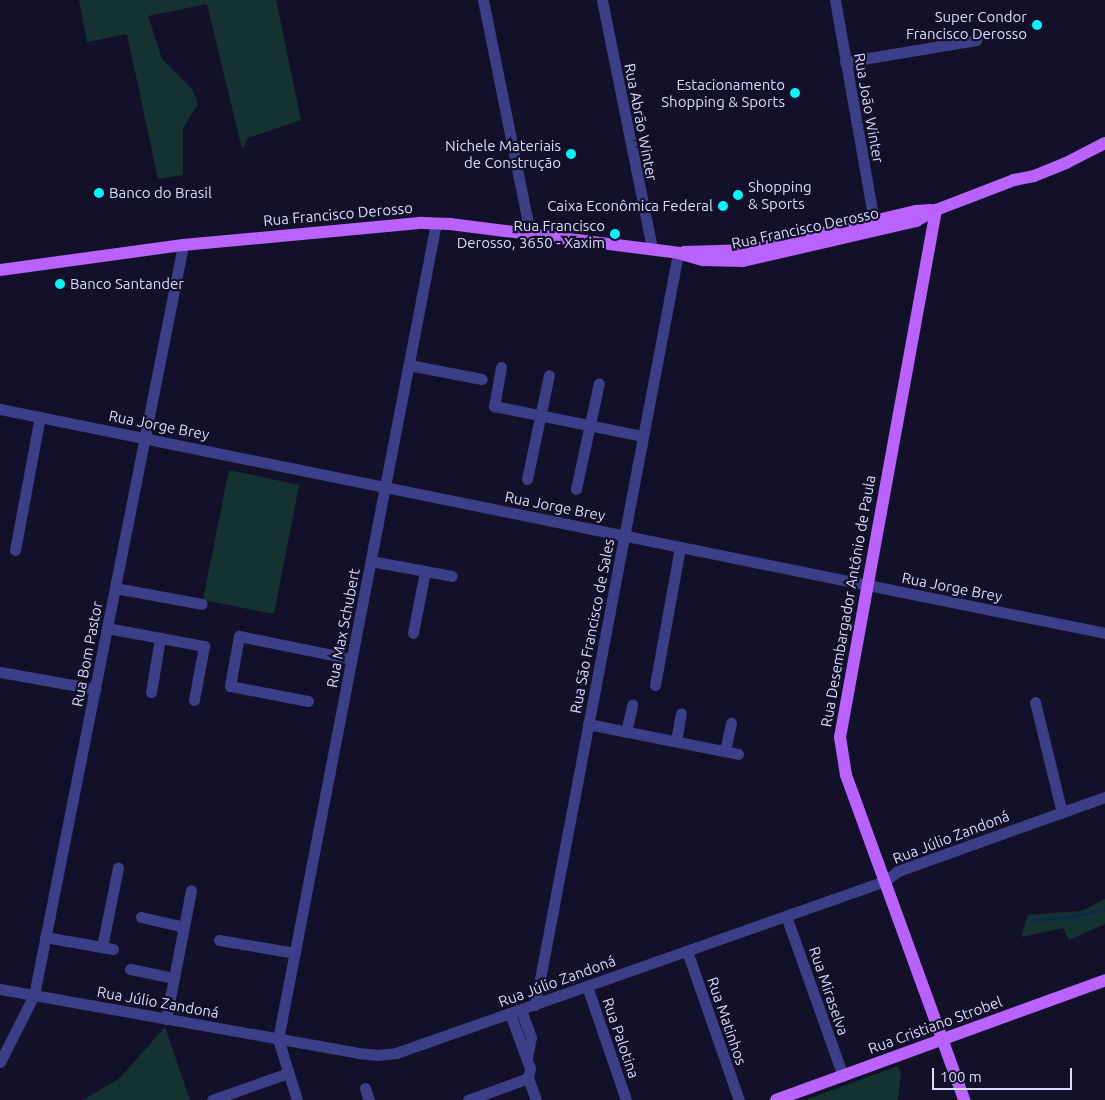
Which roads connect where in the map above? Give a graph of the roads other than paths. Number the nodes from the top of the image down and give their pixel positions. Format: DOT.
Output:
graph roads {
  1 [pos="483,0"];
  2 [pos="602,0"];
  3 [pos="835,0"];
  4 [pos="976,40"];
  5 [pos="846,62"];
  6 [pos="1105,142"];
  7 [pos="936,210"];
  8 [pos="874,221"];
  9 [pos="436,223"];
  10 [pos="530,234"];
  11 [pos="183,245"];
  12 [pos="652,249"];
  13 [pos="678,253"];
  14 [pos="0,270"];
  15 [pos="409,364"];
  16 [pos="501,367"];
  17 [pos="550,375"];
  18 [pos="482,379"];
  19 [pos="599,383"];
  20 [pos="0,408"];
  21 [pos="40,416"];
  22 [pos="541,416"];
  23 [pos="590,426"];
  24 [pos="643,436"];
  25 [pos="145,438"];
  26 [pos="528,478"];
  27 [pos="385,487"];
  28 [pos="576,489"];
  29 [pos="624,535"];
  30 [pos="680,546"];
  31 [pos="15,550"];
  32 [pos="371,561"];
  33 [pos="425,571"];
  34 [pos="452,576"];
  35 [pos="866,584"];
  36 [pos="115,588"];
  37 [pos="202,604"];
  38 [pos="107,628"];
  39 [pos="413,633"];
  40 [pos="1105,633"];
  41 [pos="160,638"];
  42 [pos="352,659"];
  43 [pos="0,672"];
  44 [pos="655,685"];
  45 [pos="95,689"];
  46 [pos="151,692"];
  47 [pos="194,700"];
  48 [pos="308,701"];
  49 [pos="1035,702"];
  50 [pos="632,705"];
  51 [pos="681,713"];
  52 [pos="731,723"];
  53 [pos="588,724"];
  54 [pos="626,732"];
  55 [pos="676,742"];
  56 [pos="725,751"];
  57 [pos="738,754"];
  58 [pos="1105,797"];
  59 [pos="1062,812"];
  60 [pos="118,868"];
  61 [pos="885,881"];
  62 [pos="191,890"];
  63 [pos="786,916"];
  64 [pos="141,917"];
  65 [pos="184,927"];
  66 [pos="46,937"];
  67 [pos="219,940"];
  68 [pos="686,951"];
  69 [pos="295,953"];
  70 [pos="130,969"];
  71 [pos="174,978"];
  72 [pos="1105,980"];
  73 [pos="587,986"];
  74 [pos="0,989"];
  75 [pos="34,995"];
  76 [pos="534,1005"];
  77 [pos="516,1012"];
  78 [pos="166,1019"];
  79 [pos="278,1039"];
  80 [pos="942,1039"];
  81 [pos="0,1062"];
  82 [pos="288,1073"];
  83 [pos="843,1076"];
  84 [pos="528,1078"];
  85 [pos="365,1088"];
  86 [pos="795,1097"];
  87 [pos="212,1100"];
  88 [pos="297,1100"];
  89 [pos="369,1100"];
  90 [pos="468,1100"];
  91 [pos="536,1100"];
  92 [pos="626,1100"];
  93 [pos="739,1100"];
  94 [pos="776,1100"];
  95 [pos="964,1100"];
  1 -- 10 [label="street"];
  2 -- 12 [label="street, Rua Abrão Winter"];
  3 -- 5 [label="street, Rua João Winter"];
  4 -- 5 [label="street"];
  5 -- 8 [label="street, Rua João Winter"];
  6 -- 7 [label="main road, Rua Francisco Derosso"];
  7 -- 8 [label="main road, Rua Francisco Derosso"];
  7 -- 13 [label="main road, Rua Francisco Derosso"];
  7 -- 35 [label="main road, Rua Desembargador Antônio de Paula"];
  8 -- 13 [label="main road, Rua Francisco Derosso"];
  9 -- 10 [label="main road, Rua Francisco Derosso"];
  9 -- 11 [label="main road, Rua Francisco Derosso"];
  9 -- 15 [label="street, Rua Max Schubert"];
  10 -- 12 [label="main road, Rua Francisco Derosso"];
  11 -- 14 [label="main road, Rua Francisco Derosso"];
  11 -- 25 [label="street, Rua Bom Pastor"];
  12 -- 13 [label="main road, Rua Francisco Derosso"];
  13 -- 24 [label="street, Rua São Francisco de Sales"];
  15 -- 18 [label="street"];
  15 -- 27 [label="street, Rua Max Schubert"];
  16 -- 22 [label="street"];
  17 -- 22 [label="street"];
  19 -- 23 [label="street"];
  20 -- 21 [label="street, Rua Jorge Brey"];
  21 -- 25 [label="street, Rua Jorge Brey"];
  21 -- 31 [label="street"];
  22 -- 23 [label="street"];
  22 -- 26 [label="street"];
  23 -- 24 [label="street"];
  23 -- 28 [label="street"];
  24 -- 29 [label="street, Rua São Francisco de Sales"];
  25 -- 27 [label="street, Rua Jorge Brey"];
  25 -- 36 [label="street, Rua Bom Pastor"];
  27 -- 29 [label="street, Rua Jorge Brey"];
  27 -- 32 [label="street, Rua Max Schubert"];
  29 -- 30 [label="street, Rua Jorge Brey"];
  29 -- 53 [label="street, Rua São Francisco de Sales"];
  30 -- 35 [label="street, Rua Jorge Brey"];
  30 -- 44 [label="street"];
  32 -- 33 [label="street"];
  32 -- 42 [label="street, Rua Max Schubert"];
  33 -- 34 [label="street"];
  33 -- 39 [label="street"];
  35 -- 40 [label="street, Rua Jorge Brey"];
  35 -- 61 [label="main road, Rua Desembargador Antônio de Paula"];
  36 -- 37 [label="street"];
  36 -- 38 [label="street, Rua Bom Pastor"];
  38 -- 41 [label="street"];
  38 -- 45 [label="street, Rua Bom Pastor"];
  41 -- 46 [label="street"];
  41 -- 47 [label="street"];
  42 -- 48 [label="street"];
  42 -- 69 [label="street, Rua Max Schubert"];
  43 -- 45 [label="street"];
  45 -- 66 [label="street, Rua Bom Pastor"];
  49 -- 59 [label="street"];
  50 -- 54 [label="street"];
  51 -- 55 [label="street"];
  52 -- 56 [label="street"];
  53 -- 54 [label="street"];
  53 -- 76 [label="street, Rua São Francisco de Sales"];
  54 -- 55 [label="street"];
  55 -- 56 [label="street"];
  56 -- 57 [label="street"];
  58 -- 59 [label="street, Rua Júlio Zandoná"];
  59 -- 61 [label="street, Rua Júlio Zandoná"];
  60 -- 66 [label="street"];
  61 -- 63 [label="street, Rua Júlio Zandoná"];
  61 -- 80 [label="main road, Rua Desembargador Antônio de Paula"];
  62 -- 65 [label="street"];
  63 -- 68 [label="street, Rua Júlio Zandoná"];
  63 -- 83 [label="street, Rua Miraselva"];
  64 -- 65 [label="street"];
  65 -- 71 [label="street"];
  66 -- 75 [label="street, Rua Bom Pastor"];
  67 -- 69 [label="street"];
  68 -- 73 [label="street, Rua Júlio Zandoná"];
  68 -- 93 [label="street, Rua Matinhos"];
  69 -- 79 [label="street, Rua Max Schubert"];
  70 -- 71 [label="street"];
  71 -- 78 [label="street"];
  72 -- 80 [label="main road, Rua Cristiano Strobel"];
  73 -- 76 [label="street, Rua Júlio Zandoná"];
  73 -- 92 [label="street, Rua Palotina"];
  74 -- 75 [label="street, Rua Júlio Zandoná"];
  75 -- 78 [label="street, Rua Júlio Zandoná"];
  75 -- 81 [label="street, Rua Bom Pastor"];
  76 -- 77 [label="street, Rua Júlio Zandoná"];
  77 -- 79 [label="street, Rua Júlio Zandoná"];
  77 -- 84 [label="street"];
  78 -- 79 [label="street, Rua Júlio Zandoná"];
  79 -- 82 [label="street"];
  80 -- 83 [label="main road, Rua Cristiano Strobel"];
  80 -- 95 [label="main road, Rua Desembargador Antônio de Paula"];
  82 -- 87 [label="street"];
  82 -- 88 [label="street"];
  83 -- 86 [label="main road, Rua Cristiano Strobel"];
  84 -- 90 [label="street"];
  84 -- 91 [label="street"];
  85 -- 89 [label="street"];
  86 -- 94 [label="main road, Rua Cristiano Strobel"];
}
